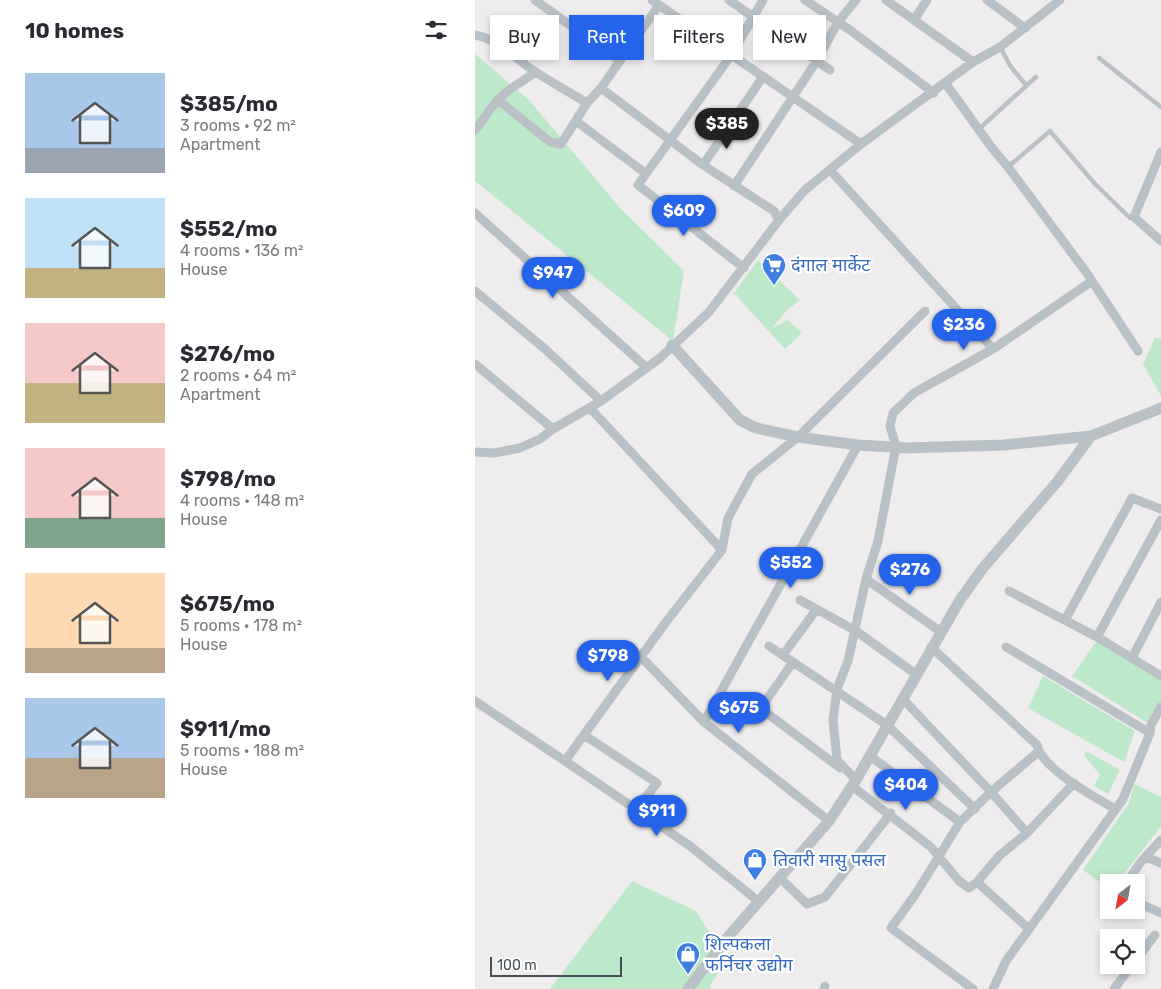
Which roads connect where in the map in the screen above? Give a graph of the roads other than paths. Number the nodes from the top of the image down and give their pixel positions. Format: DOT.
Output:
graph roads {
  1 [pos="535,0"];
  2 [pos="729,0"];
  3 [pos="763,0"];
  4 [pos="805,0"];
  5 [pos="856,0"];
  6 [pos="886,0"];
  7 [pos="927,0"];
  8 [pos="987,0"];
  9 [pos="1060,0"];
  10 [pos="661,3"];
  11 [pos="677,15"];
  12 [pos="753,15"];
  13 [pos="915,20"];
  14 [pos="839,22"];
  15 [pos="569,24"];
  16 [pos="644,26"];
  17 [pos="1025,28"];
  18 [pos="743,33"];
  19 [pos="475,35"];
  20 [pos="1000,47"];
  21 [pos="1099,58"];
  22 [pos="619,60"];
  23 [pos="727,60"];
  24 [pos="739,60"];
  25 [pos="813,60"];
  26 [pos="816,62"];
  27 [pos="973,62"];
  28 [pos="830,70"];
  29 [pos="535,72"];
  30 [pos="1036,76"];
  31 [pos="763,78"];
  32 [pos="947,84"];
  33 [pos="1026,85"];
  34 [pos="601,88"];
  35 [pos="933,93"];
  36 [pos="794,97"];
  37 [pos="498,100"];
  38 [pos="587,103"];
  39 [pos="1161,107"];
  40 [pos="576,121"];
  41 [pos="980,128"];
  42 [pos="475,130"];
  43 [pos="670,140"];
  44 [pos="861,144"];
  45 [pos="1161,152"];
  46 [pos="703,165"];
  47 [pos="1008,167"];
  48 [pos="830,170"];
  49 [pos="645,173"];
  50 [pos="735,186"];
  51 [pos="475,213"];
  52 [pos="1134,217"];
  53 [pos="779,220"];
  54 [pos="1161,241"];
  55 [pos="744,268"];
  56 [pos="1092,281"];
  57 [pos="475,291"];
  58 [pos="925,311"];
  59 [pos="672,345"];
  60 [pos="993,348"];
  61 [pos="1138,351"];
  62 [pos="475,364"];
  63 [pos="647,368"];
  64 [pos="601,401"];
  65 [pos="590,408"];
  66 [pos="1161,408"];
  67 [pos="553,429"];
  68 [pos="1091,436"];
  69 [pos="798,437"];
  70 [pos="858,445"];
  71 [pos="896,446"];
  72 [pos="475,452"];
  73 [pos="1161,509"];
  74 [pos="1161,520"];
  75 [pos="722,550"];
  76 [pos="866,579"];
  77 [pos="1009,591"];
  78 [pos="800,600"];
  79 [pos="1161,602"];
  80 [pos="816,610"];
  81 [pos="1065,620"];
  82 [pos="856,631"];
  83 [pos="941,632"];
  84 [pos="1097,637"];
  85 [pos="769,646"];
  86 [pos="931,647"];
  87 [pos="1007,647"];
  88 [pos="783,655"];
  89 [pos="641,657"];
  90 [pos="1132,658"];
  91 [pos="793,662"];
  92 [pos="917,674"];
  93 [pos="1161,676"];
  94 [pos="837,689"];
  95 [pos="747,698"];
  96 [pos="902,698"];
  97 [pos="475,701"];
  98 [pos="1161,707"];
  99 [pos="761,708"];
  100 [pos="704,722"];
  101 [pos="887,724"];
  102 [pos="1150,733"];
  103 [pos="584,735"];
  104 [pos="1038,752"];
  105 [pos="870,756"];
  106 [pos="565,761"];
  107 [pos="855,783"];
  108 [pos="1074,783"];
  109 [pos="991,792"];
  110 [pos="637,808"];
  111 [pos="975,809"];
  112 [pos="1115,810"];
  113 [pos="891,813"];
  114 [pos="829,821"];
  115 [pos="960,822"];
  116 [pos="1027,833"];
  117 [pos="1161,840"];
  118 [pos="937,856"];
  119 [pos="1146,857"];
  120 [pos="1161,863"];
  121 [pos="1133,874"];
  122 [pos="779,877"];
  123 [pos="977,882"];
  124 [pos="758,901"];
  125 [pos="1145,906"];
  126 [pos="1161,913"];
  127 [pos="1029,929"];
  128 [pos="1155,935"];
  129 [pos="1145,948"];
  130 [pos="1125,974"];
  131 [pos="688,989"];
  132 [pos="973,989"];
  133 [pos="993,989"];
  134 [pos="1114,989"];
  1 -- 15 [label="street"];
  2 -- 12 [label="street"];
  3 -- 12 [label="street"];
  4 -- 14 [label="street"];
  5 -- 14 [label="street"];
  6 -- 13 [label="street"];
  7 -- 13 [label="street"];
  8 -- 17 [label="street"];
  9 -- 17 [label="street"];
  10 -- 11 [label="street"];
  10 -- 16 [label="street"];
  12 -- 18 [label="street"];
  13 -- 27 [label="street"];
  14 -- 26 [label="street"];
  14 -- 35 [label="street"];
  17 -- 20 [label="street"];
  19 -- 29 [label="street"];
  20 -- 27 [label="street"];
  20 -- 33 [label="lane"];
  21 -- 39 [label="lane"];
  22 -- 34 [label="street"];
  23 -- 43 [label="street"];
  24 -- 31 [label="street"];
  25 -- 26 [label="street"];
  26 -- 28 [label="street"];
  26 -- 36 [label="street"];
  27 -- 32 [label="street"];
  29 -- 37 [label="street"];
  29 -- 38 [label="street"];
  30 -- 33 [label="lane"];
  31 -- 36 [label="street"];
  31 -- 46 [label="street"];
  32 -- 35 [label="street"];
  32 -- 41 [label="street"];
  33 -- 41 [label="lane"];
  34 -- 38 [label="street"];
  34 -- 43 [label="street"];
  35 -- 44 [label="street"];
  36 -- 44 [label="street"];
  36 -- 50 [label="street"];
  37 -- 40 [label="street"];
  37 -- 42 [label="street"];
  38 -- 40 [label="street"];
  40 -- 49 [label="street"];
  41 -- 47 [label="street"];
  43 -- 46 [label="street"];
  43 -- 49 [label="street"];
  44 -- 48 [label="street"];
  45 -- 52 [label="street"];
  46 -- 50 [label="street"];
  47 -- 52 [label="lane"];
  47 -- 56 [label="street"];
  48 -- 53 [label="street"];
  48 -- 60 [label="street"];
  49 -- 55 [label="street"];
  50 -- 53 [label="street"];
  51 -- 63 [label="street"];
  52 -- 54 [label="street"];
  53 -- 55 [label="street"];
  55 -- 59 [label="street"];
  56 -- 60 [label="street"];
  56 -- 61 [label="street"];
  57 -- 64 [label="street"];
  58 -- 69 [label="street"];
  59 -- 63 [label="street"];
  59 -- 69 [label="street"];
  60 -- 71 [label="street"];
  62 -- 67 [label="street"];
  63 -- 64 [label="street"];
  64 -- 65 [label="street"];
  65 -- 67 [label="street"];
  65 -- 75 [label="street"];
  66 -- 68 [label="street"];
  67 -- 72 [label="street"];
  68 -- 71 [label="street"];
  68 -- 83 [label="street"];
  69 -- 70 [label="street"];
  69 -- 75 [label="street"];
  70 -- 71 [label="street"];
  70 -- 100 [label="street"];
  71 -- 76 [label="street"];
  73 -- 81 [label="street"];
  74 -- 84 [label="street"];
  75 -- 89 [label="street"];
  76 -- 82 [label="street"];
  76 -- 83 [label="street"];
  77 -- 81 [label="street"];
  78 -- 80 [label="street"];
  79 -- 90 [label="street"];
  80 -- 82 [label="street"];
  80 -- 88 [label="street"];
  81 -- 84 [label="street"];
  82 -- 92 [label="street"];
  82 -- 94 [label="street"];
  83 -- 86 [label="street"];
  84 -- 90 [label="street"];
  85 -- 88 [label="street"];
  86 -- 92 [label="street"];
  86 -- 104 [label="street"];
  87 -- 102 [label="street"];
  88 -- 91 [label="street"];
  89 -- 100 [label="street"];
  89 -- 103 [label="street"];
  90 -- 93 [label="street"];
  91 -- 94 [label="street"];
  91 -- 99 [label="street"];
  92 -- 96 [label="street"];
  94 -- 101 [label="street"];
  94 -- 107 [label="street"];
  95 -- 99 [label="street"];
  96 -- 101 [label="street"];
  96 -- 109 [label="street"];
  97 -- 106 [label="street"];
  98 -- 102 [label="street"];
  99 -- 107 [label="street"];
  100 -- 114 [label="street"];
  101 -- 105 [label="street"];
  101 -- 111 [label="street"];
  102 -- 112 [label="street"];
  103 -- 106 [label="street"];
  103 -- 110 [label="street"];
  104 -- 108 [label="street"];
  104 -- 109 [label="street"];
  105 -- 107 [label="street"];
  105 -- 115 [label="street"];
  106 -- 110 [label="street"];
  107 -- 113 [label="street"];
  107 -- 114 [label="street"];
  108 -- 112 [label="street"];
  108 -- 116 [label="street"];
  109 -- 111 [label="street"];
  109 -- 116 [label="street"];
  110 -- 124 [label="street"];
  111 -- 115 [label="street"];
  112 -- 127 [label="street"];
  113 -- 118 [label="street"];
  113 -- 122 [label="street"];
  114 -- 122 [label="street"];
  115 -- 118 [label="street"];
  116 -- 123 [label="street"];
  117 -- 119 [label="street"];
  118 -- 123 [label="street"];
  118 -- 132 [label="street"];
  119 -- 120 [label="street"];
  119 -- 121 [label="street"];
  122 -- 124 [label="street"];
  123 -- 127 [label="street"];
  124 -- 131 [label="street"];
  125 -- 126 [label="street"];
  127 -- 133 [label="street"];
  128 -- 129 [label="street"];
  130 -- 134 [label="street"];
}
